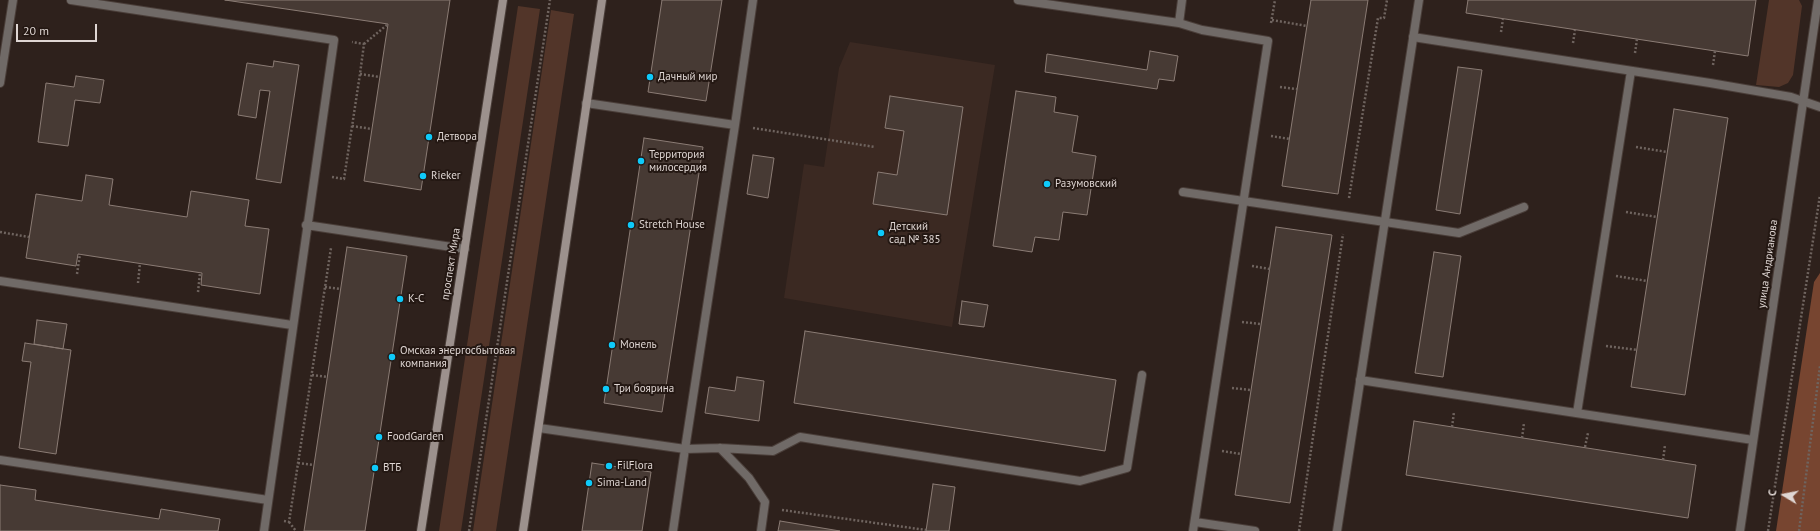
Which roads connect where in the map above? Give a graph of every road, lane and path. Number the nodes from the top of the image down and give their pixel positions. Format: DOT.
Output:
graph roads {
  1 [pos="13,0"];
  2 [pos="71,0"];
  3 [pos="503,0"];
  4 [pos="550,0"];
  5 [pos="602,0"];
  6 [pos="753,0"];
  7 [pos="1018,0"];
  8 [pos="1182,0"];
  9 [pos="1275,0"];
  10 [pos="1387,0"];
  11 [pos="1419,0"];
  12 [pos="1818,0"];
  13 [pos="1503,18"];
  14 [pos="1272,20"];
  15 [pos="1179,23"];
  16 [pos="388,24"];
  17 [pos="1307,26"];
  18 [pos="1575,30"];
  19 [pos="1501,34"];
  20 [pos="1413,37"];
  21 [pos="1637,39"];
  22 [pos="334,40"];
  23 [pos="1268,41"];
  24 [pos="364,44"];
  25 [pos="1573,46"];
  26 [pos="1715,51"];
  27 [pos="1634,55"];
  28 [pos="1712,67"];
  29 [pos="1632,71"];
  30 [pos="360,74"];
  31 [pos="380,77"];
  32 [pos="0,83"];
  33 [pos="586,103"];
  34 [pos="1804,103"];
  35 [pos="1820,108"];
  36 [pos="735,125"];
  37 [pos="352,126"];
  38 [pos="372,129"];
  39 [pos="1279,137"];
  40 [pos="1290,139"];
  41 [pos="1618,145"];
  42 [pos="876,147"];
  43 [pos="1667,152"];
  44 [pos="314,174"];
  45 [pos="1183,192"];
  46 [pos="1820,195"];
  47 [pos="1243,202"];
  48 [pos="1524,207"];
  49 [pos="1608,209"];
  50 [pos="1345,217"];
  51 [pos="1657,217"];
  52 [pos="1385,223"];
  53 [pos="306,225"];
  54 [pos="334,229"];
  55 [pos="0,232"];
  56 [pos="29,237"];
  57 [pos="464,249"];
  58 [pos="140,264"];
  59 [pos="200,272"];
  60 [pos="1599,273"];
  61 [pos="139,275"];
  62 [pos="0,281"];
  63 [pos="1647,281"];
  64 [pos="199,284"];
  65 [pos="325,287"];
  66 [pos="340,289"];
  67 [pos="1244,322"];
  68 [pos="1261,324"];
  69 [pos="292,325"];
  70 [pos="1612,347"];
  71 [pos="1636,350"];
  72 [pos="1820,366"];
  73 [pos="312,375"];
  74 [pos="1142,375"];
  75 [pos="327,377"];
  76 [pos="1360,380"];
  77 [pos="1233,388"];
  78 [pos="1251,390"];
  79 [pos="1577,413"];
  80 [pos="1524,421"];
  81 [pos="539,428"];
  82 [pos="1588,431"];
  83 [pos="1522,438"];
  84 [pos="1753,440"];
  85 [pos="1666,443"];
  86 [pos="720,448"];
  87 [pos="1585,448"];
  88 [pos="685,449"];
  89 [pos="1224,451"];
  90 [pos="1241,454"];
  91 [pos="0,460"];
  92 [pos="1663,460"];
  93 [pos="298,463"];
  94 [pos="314,465"];
  95 [pos="268,500"];
  96 [pos="764,508"];
  97 [pos="282,520"];
  98 [pos="290,522"];
  99 [pos="1195,522"];
  100 [pos="926,530"];
  101 [pos="264,531"];
  102 [pos="296,531"];
  103 [pos="422,531"];
  104 [pos="469,531"];
  105 [pos="523,531"];
  106 [pos="673,531"];
  107 [pos="761,531"];
  108 [pos="1193,531"];
  109 [pos="1254,531"];
  110 [pos="1299,531"];
  111 [pos="1337,531"];
  112 [pos="1740,531"];
  113 [pos="1768,531"];
  114 [pos="1799,531"];
  1 -- 32 [label="street"];
  2 -- 22 [label="street"];
  3 -- 57 [label="main road, проспект Мира"];
  4 -- 104 [label="path"];
  5 -- 33 [label="main road"];
  6 -- 36 [label="street"];
  7 -- 15 [label="street"];
  8 -- 15 [label="street"];
  9 -- 14 [label="path"];
  10 -- 50 [label="path"];
  11 -- 20 [label="street"];
  12 -- 34 [label="street, улица Андрианова"];
  13 -- 19 [label="path"];
  14 -- 17 [label="path"];
  14 -- 23 [label="path"];
  15 -- 23 [label="street"];
  16 -- 24 [label="path"];
  18 -- 25 [label="path"];
  20 -- 29 [label="street"];
  20 -- 52 [label="street"];
  21 -- 27 [label="path"];
  22 -- 24 [label="path"];
  22 -- 44 [label="street"];
  23 -- 47 [label="street"];
  24 -- 30 [label="path"];
  26 -- 28 [label="path"];
  29 -- 34 [label="street"];
  29 -- 41 [label="street"];
  30 -- 31 [label="path"];
  30 -- 37 [label="path"];
  33 -- 36 [label="street"];
  33 -- 81 [label="main road"];
  34 -- 35 [label="street"];
  34 -- 84 [label="street, улица Андрианова"];
  36 -- 42 [label="path"];
  36 -- 88 [label="street"];
  37 -- 38 [label="path"];
  37 -- 44 [label="path"];
  39 -- 40 [label="path"];
  41 -- 43 [label="path"];
  41 -- 49 [label="street"];
  44 -- 53 [label="street"];
  45 -- 47 [label="street"];
  46 -- 113 [label="path"];
  47 -- 50 [label="street"];
  47 -- 99 [label="street"];
  48 -- 52 [label="street"];
  49 -- 51 [label="path"];
  49 -- 60 [label="street"];
  50 -- 52 [label="street"];
  50 -- 110 [label="path"];
  52 -- 76 [label="street"];
  53 -- 54 [label="street"];
  53 -- 69 [label="street"];
  54 -- 57 [label="street"];
  54 -- 65 [label="path"];
  55 -- 56 [label="path"];
  57 -- 103 [label="main road, проспект Мира"];
  58 -- 61 [label="path"];
  59 -- 64 [label="path"];
  60 -- 63 [label="path"];
  60 -- 79 [label="street"];
  62 -- 69 [label="street"];
  65 -- 66 [label="path"];
  65 -- 73 [label="path"];
  67 -- 68 [label="path"];
  69 -- 95 [label="street"];
  70 -- 71 [label="path"];
  72 -- 114 [label="path"];
  73 -- 75 [label="path"];
  73 -- 93 [label="path"];
  74 -- 86 [label="street"];
  76 -- 79 [label="street"];
  76 -- 111 [label="street"];
  77 -- 78 [label="path"];
  79 -- 84 [label="street"];
  80 -- 83 [label="path"];
  81 -- 88 [label="street"];
  81 -- 105 [label="main road"];
  82 -- 87 [label="path"];
  84 -- 112 [label="street, улица Андрианова"];
  85 -- 92 [label="path"];
  86 -- 88 [label="street"];
  86 -- 96 [label="street"];
  88 -- 106 [label="street"];
  89 -- 90 [label="path"];
  91 -- 95 [label="street"];
  93 -- 94 [label="path"];
  93 -- 98 [label="path"];
  95 -- 101 [label="street"];
  96 -- 100 [label="path"];
  96 -- 107 [label="street"];
  97 -- 98 [label="path"];
  98 -- 102 [label="path"];
  99 -- 108 [label="street"];
  99 -- 109 [label="street"];
}
